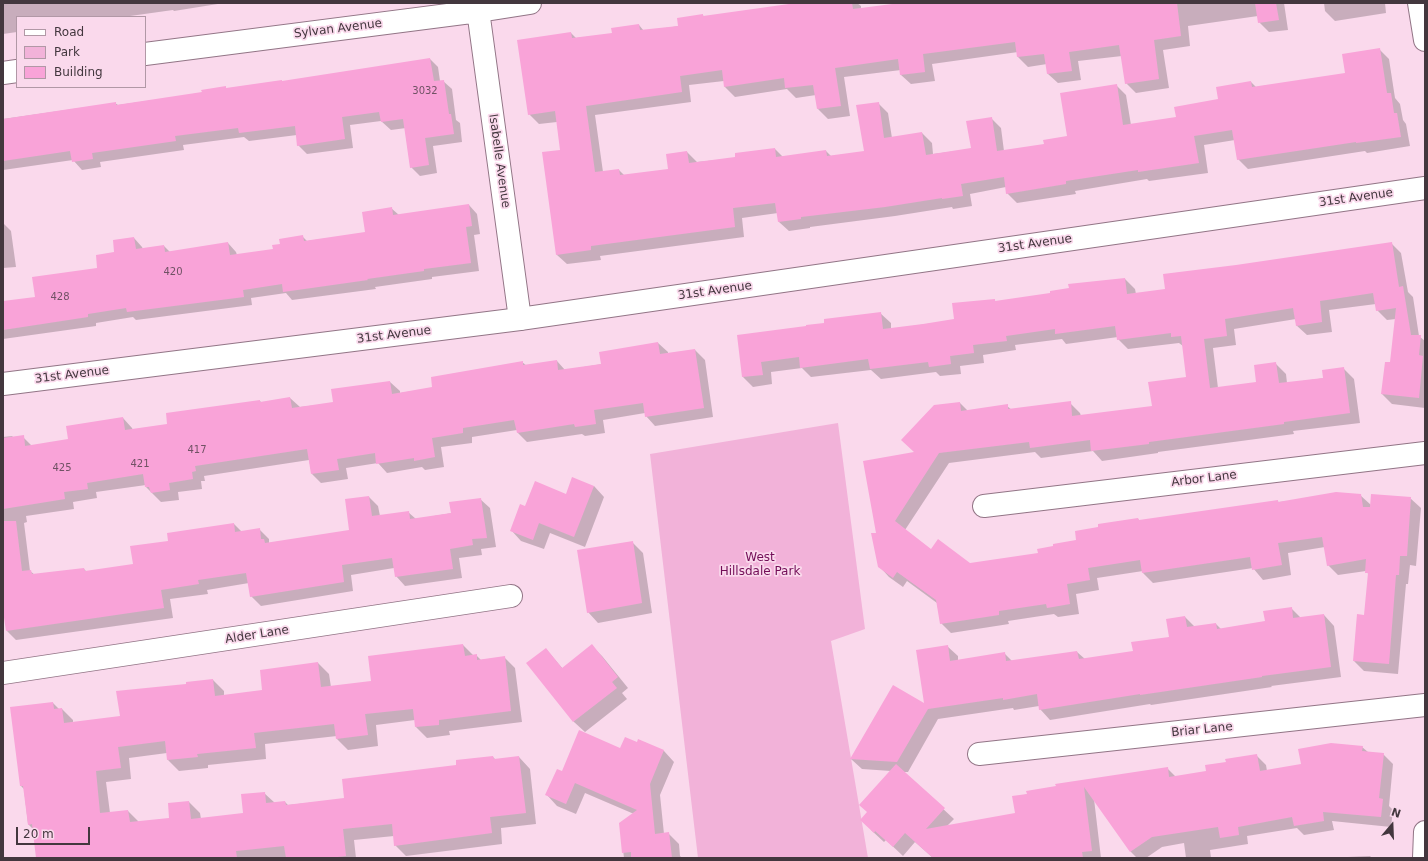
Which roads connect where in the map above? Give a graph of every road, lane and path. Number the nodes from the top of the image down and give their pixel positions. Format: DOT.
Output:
graph roads {
  1 [pos="530,3"];
  2 [pos="1419,3"];
  3 [pos="478,7"];
  4 [pos="1425,40"];
  5 [pos="146,54"];
  6 [pos="16,71"];
  7 [pos="3,73"];
  8 [pos="1425,188"];
  9 [pos="520,319"];
  10 [pos="3,384"];
  11 [pos="1425,453"];
  12 [pos="984,506"];
  13 [pos="511,596"];
  14 [pos="3,673"];
  15 [pos="1425,705"];
  16 [pos="979,754"];
  17 [pos="1425,832"];
  18 [pos="1424,858"];
  1 -- 3 [label="street, Sylvan Avenue"];
  2 -- 4 [label="street"];
  3 -- 5 [label="street, Sylvan Avenue"];
  3 -- 9 [label="street, Isabelle Avenue"];
  6 -- 7 [label="street"];
  8 -- 9 [label="street, 31st Avenue"];
  9 -- 10 [label="street, 31st Avenue"];
  11 -- 12 [label="street, Arbor Lane"];
  13 -- 14 [label="street, Alder Lane"];
  15 -- 16 [label="street, Briar Lane"];
  17 -- 18 [label="street"];
}
